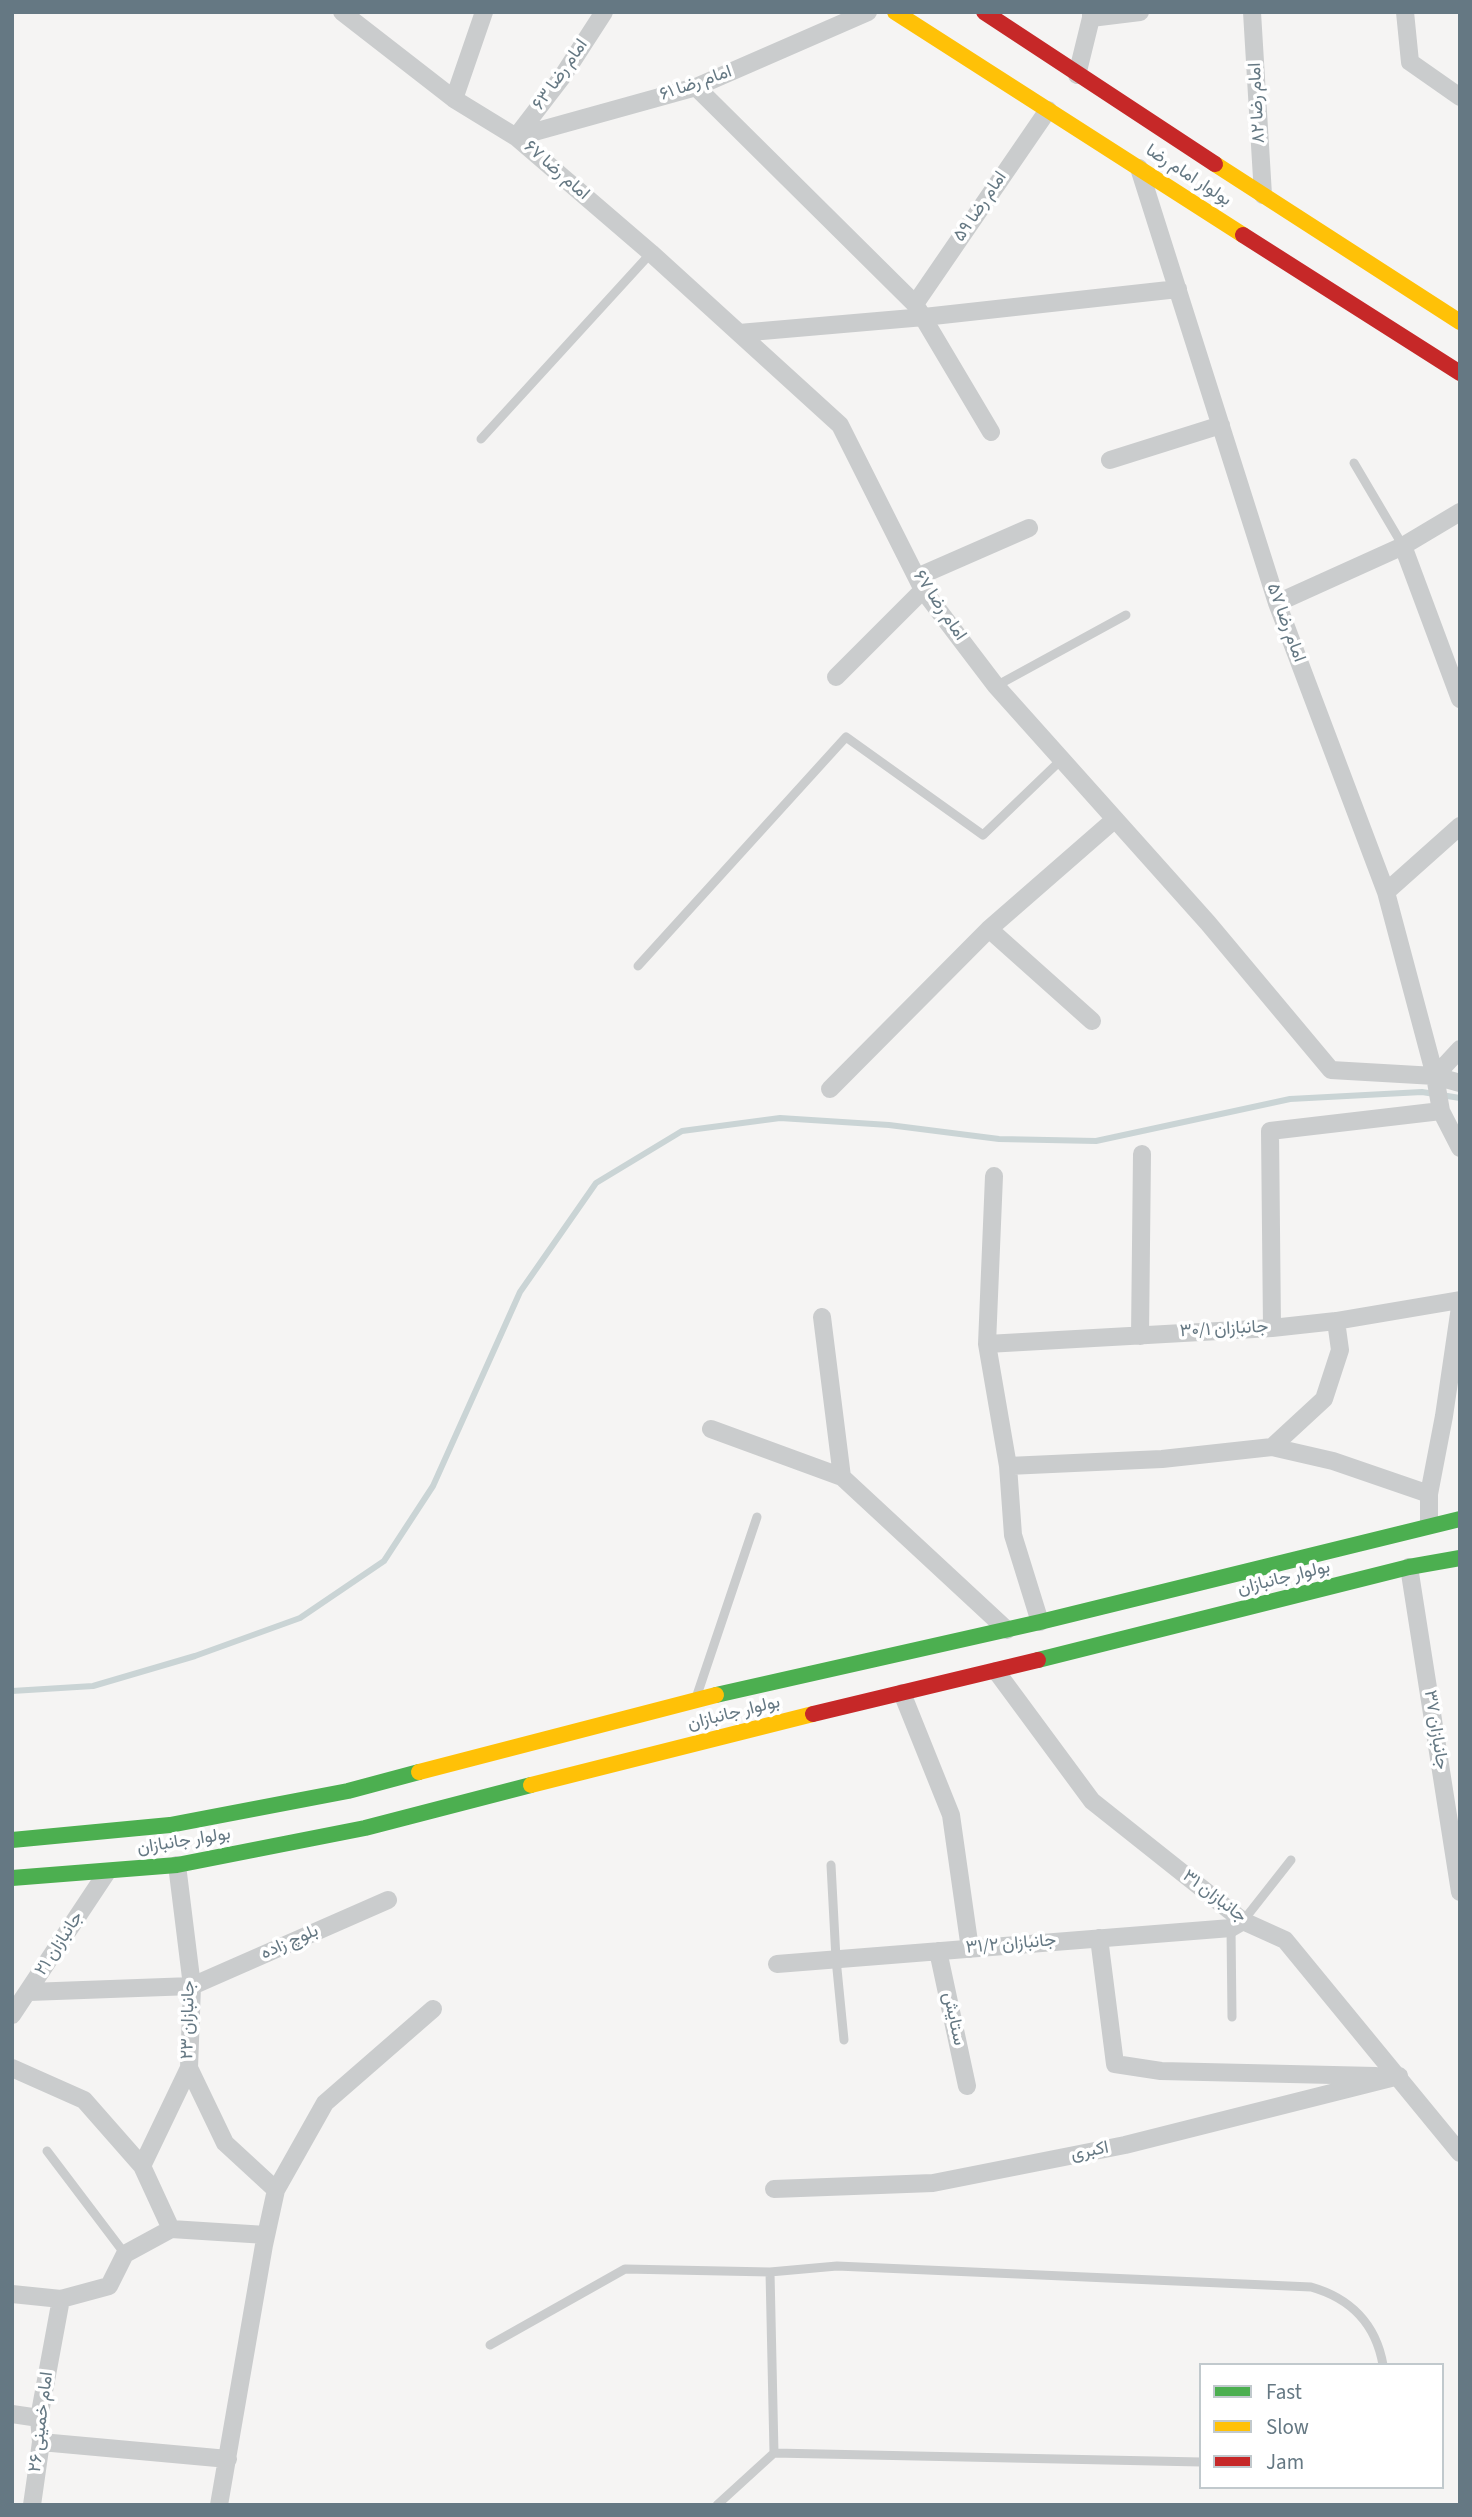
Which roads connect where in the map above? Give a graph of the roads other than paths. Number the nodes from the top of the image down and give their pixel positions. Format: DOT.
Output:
graph roads {
  1 [pos="342,12"];
  2 [pos="484,12"];
  3 [pos="604,12"];
  4 [pos="868,12"];
  5 [pos="895,12"];
  6 [pos="984,12"];
  7 [pos="1140,12"];
  8 [pos="1252,12"];
  9 [pos="1405,12"];
  10 [pos="1091,15"];
  11 [pos="1077,75"];
  12 [pos="696,88"];
  13 [pos="1460,97"];
  14 [pos="454,99"];
  15 [pos="1048,110"];
  16 [pos="516,137"];
  17 [pos="1139,168"];
  18 [pos="1263,195"];
  19 [pos="651,253"];
  20 [pos="1178,289"];
  21 [pos="920,311"];
  22 [pos="1460,322"];
  23 [pos="739,332"];
  24 [pos="1460,373"];
  25 [pos="1221,425"];
  26 [pos="991,432"];
  27 [pos="481,439"];
  28 [pos="1110,460"];
  29 [pos="1353,463"];
  30 [pos="1460,512"];
  31 [pos="1029,528"];
  32 [pos="1403,545"];
  33 [pos="920,583"];
  34 [pos="1277,603"];
  35 [pos="1126,615"];
  36 [pos="836,677"];
  37 [pos="996,686"];
  38 [pos="1460,699"];
  39 [pos="1061,760"];
  40 [pos="1114,820"];
  41 [pos="1460,826"];
  42 [pos="1385,892"];
  43 [pos="989,929"];
  44 [pos="638,967"];
  45 [pos="1092,1021"];
  46 [pos="1460,1049"];
  47 [pos="1436,1076"];
  48 [pos="1460,1083"];
  49 [pos="830,1089"];
  50 [pos="1441,1111"];
  51 [pos="1460,1148"];
  52 [pos="1142,1154"];
  53 [pos="994,1177"];
  54 [pos="1460,1300"];
  55 [pos="1460,1307"];
  56 [pos="822,1317"];
  57 [pos="1336,1321"];
  58 [pos="1272,1328"];
  59 [pos="1140,1336"];
  60 [pos="986,1344"];
  61 [pos="712,1429"];
  62 [pos="1272,1447"];
  63 [pos="1008,1465"];
  64 [pos="842,1477"];
  65 [pos="1429,1494"];
  66 [pos="757,1517"];
  67 [pos="1460,1519"];
  68 [pos="1429,1525"];
  69 [pos="1460,1558"];
  70 [pos="1409,1567"];
  71 [pos="1040,1622"];
  72 [pos="1007,1630"];
  73 [pos="996,1671"];
  74 [pos="902,1693"];
  75 [pos="695,1701"];
  76 [pos="737,1711"];
  77 [pos="12,1840"];
  78 [pos="1291,1860"];
  79 [pos="177,1865"];
  80 [pos="831,1865"];
  81 [pos="107,1872"];
  82 [pos="12,1878"];
  83 [pos="1460,1892"];
  84 [pos="388,1900"];
  85 [pos="1237,1924"];
  86 [pos="1099,1938"];
  87 [pos="970,1949"];
  88 [pos="938,1951"];
  89 [pos="836,1959"];
  90 [pos="777,1964"];
  91 [pos="191,1986"];
  92 [pos="29,1992"];
  93 [pos="433,2009"];
  94 [pos="12,2015"];
  95 [pos="1232,2017"];
  96 [pos="844,2040"];
  97 [pos="12,2068"];
  98 [pos="188,2068"];
  99 [pos="1399,2076"];
  100 [pos="967,2086"];
  101 [pos="47,2151"];
  102 [pos="1460,2153"];
  103 [pos="142,2166"];
  104 [pos="774,2189"];
  105 [pos="276,2190"];
  106 [pos="171,2229"];
  107 [pos="266,2235"];
  108 [pos="125,2254"];
  109 [pos="770,2272"];
  110 [pos="12,2294"];
  111 [pos="61,2299"];
  112 [pos="491,2345"];
  113 [pos="1382,2363"];
  114 [pos="12,2414"];
  115 [pos="39,2417"];
  116 [pos="41,2442"];
  117 [pos="774,2454"];
  118 [pos="228,2459"];
  119 [pos="1199,2462"];
  120 [pos="32,2505"];
  121 [pos="219,2505"];
  122 [pos="717,2505"];
  1 -- 14 [label="street, امام رضا ۶۷"];
  2 -- 14 [label="street"];
  3 -- 16 [label="street, امام رضا ۶۳"];
  4 -- 12 [label="street, امام رضا ۶۱"];
  5 -- 15 [label="main road, بولوار امام رضا"];
  6 -- 11 [label="main road, بولوار امام رضا"];
  7 -- 10 [label="street"];
  8 -- 18 [label="street, امام رضا ۸۲"];
  9 -- 13 [label="street"];
  10 -- 11 [label="street"];
  11 -- 18 [label="main road, بولوار امام رضا"];
  12 -- 16 [label="street, امام رضا ۶۱"];
  12 -- 21 [label="street"];
  14 -- 16 [label="street, امام رضا ۶۷"];
  15 -- 17 [label="main road, بولوار امام رضا"];
  15 -- 21 [label="street, امام رضا ۵۹"];
  16 -- 19 [label="street, امام رضا ۶۷"];
  17 -- 20 [label="street, امام رضا ۵۷"];
  17 -- 24 [label="main road, بولوار امام رضا"];
  18 -- 22 [label="main road, بولوار امام رضا"];
  19 -- 23 [label="street, امام رضا ۶۷"];
  19 -- 27 [label="lane"];
  20 -- 21 [label="street"];
  20 -- 25 [label="street, امام رضا ۵۷"];
  21 -- 23 [label="street"];
  21 -- 26 [label="street"];
  23 -- 33 [label="street, امام رضا ۶۷"];
  25 -- 28 [label="street"];
  25 -- 34 [label="street, امام رضا ۵۷"];
  29 -- 32 [label="lane"];
  30 -- 32 [label="street"];
  31 -- 33 [label="street"];
  32 -- 34 [label="street"];
  32 -- 38 [label="street"];
  33 -- 36 [label="street"];
  33 -- 37 [label="street, امام رضا ۶۷"];
  34 -- 42 [label="street, امام رضا ۵۷"];
  35 -- 37 [label="lane"];
  37 -- 39 [label="street, امام رضا ۶۷"];
  39 -- 40 [label="street, امام رضا ۶۷"];
  39 -- 44 [label="lane"];
  40 -- 43 [label="street"];
  40 -- 47 [label="street, امام رضا ۶۷"];
  41 -- 42 [label="street"];
  42 -- 47 [label="street, امام رضا ۵۷"];
  43 -- 45 [label="street"];
  43 -- 49 [label="street"];
  46 -- 47 [label="street"];
  47 -- 48 [label="street, امام رضا ۶۷"];
  47 -- 50 [label="street, امام رضا ۵۷"];
  50 -- 51 [label="street, امام رضا ۵۷"];
  50 -- 58 [label="street"];
  52 -- 59 [label="street"];
  53 -- 60 [label="street"];
  54 -- 57 [label="street, جانبازان ۳۰/۱"];
  55 -- 65 [label="street"];
  56 -- 64 [label="street"];
  57 -- 58 [label="street, جانبازان ۳۰/۱"];
  57 -- 62 [label="street"];
  58 -- 59 [label="street, جانبازان ۳۰/۱"];
  59 -- 60 [label="street, جانبازان ۳۰/۱"];
  60 -- 63 [label="street"];
  61 -- 64 [label="street"];
  62 -- 63 [label="street"];
  62 -- 65 [label="street"];
  63 -- 71 [label="street"];
  64 -- 72 [label="street"];
  65 -- 68 [label="street"];
  66 -- 75 [label="lane"];
  67 -- 68 [label="main road, بولوار جانبازان"];
  68 -- 71 [label="main road, بولوار جانبازان"];
  69 -- 70 [label="main road, بولوار جانبازان"];
  70 -- 73 [label="main road, بولوار جانبازان"];
  70 -- 83 [label="street, جانبازان ۳۷"];
  71 -- 72 [label="main road, بولوار جانبازان"];
  72 -- 76 [label="main road, بولوار جانبازان"];
  73 -- 74 [label="main road, بولوار جانبازان"];
  73 -- 85 [label="street, جانبازان ۳۱"];
  74 -- 76 [label="main road, بولوار جانبازان"];
  74 -- 87 [label="street"];
  75 -- 76 [label="main road, بولوار جانبازان"];
  75 -- 77 [label="main road, بولوار جانبازان"];
  76 -- 79 [label="main road, بولوار جانبازان"];
  78 -- 85 [label="lane"];
  79 -- 81 [label="main road, بولوار جانبازان"];
  79 -- 91 [label="street, جانبازان ۲۳"];
  80 -- 89 [label="lane"];
  81 -- 82 [label="main road, بولوار جانبازان"];
  81 -- 92 [label="street, جانبازان ۲۱"];
  84 -- 91 [label="street, بلوچ زاده"];
  85 -- 86 [label="street, جانبازان ۳۱/۲"];
  85 -- 95 [label="lane"];
  85 -- 99 [label="street, جانبازان ۳۱"];
  86 -- 87 [label="street, جانبازان ۳۱/۲"];
  86 -- 99 [label="street"];
  87 -- 88 [label="street, جانبازان ۳۱/۲"];
  88 -- 89 [label="street, جانبازان ۳۱/۲"];
  88 -- 100 [label="street, ستایش"];
  89 -- 90 [label="street, جانبازان ۳۱/۲"];
  89 -- 96 [label="lane"];
  91 -- 92 [label="street"];
  91 -- 98 [label="street, جانبازان ۲۳"];
  92 -- 94 [label="street, جانبازان ۲۱"];
  93 -- 105 [label="street"];
  97 -- 103 [label="street"];
  98 -- 103 [label="street, جانبازان ۲۳"];
  98 -- 105 [label="street"];
  99 -- 102 [label="street, جانبازان ۳۱"];
  99 -- 104 [label="street, اکبری"];
  101 -- 108 [label="lane"];
  103 -- 106 [label="street"];
  105 -- 107 [label="street"];
  106 -- 107 [label="street"];
  106 -- 108 [label="street"];
  107 -- 118 [label="street"];
  108 -- 111 [label="street"];
  109 -- 112 [label="lane"];
  109 -- 113 [label="lane"];
  109 -- 117 [label="lane"];
  110 -- 111 [label="street"];
  111 -- 115 [label="street, امام خمینی ۲۶"];
  114 -- 115 [label="street"];
  115 -- 116 [label="street, امام خمینی ۲۶"];
  116 -- 118 [label="street"];
  116 -- 120 [label="street, امام خمینی ۲۶"];
  117 -- 119 [label="lane"];
  117 -- 122 [label="lane"];
  118 -- 121 [label="street"];
}
